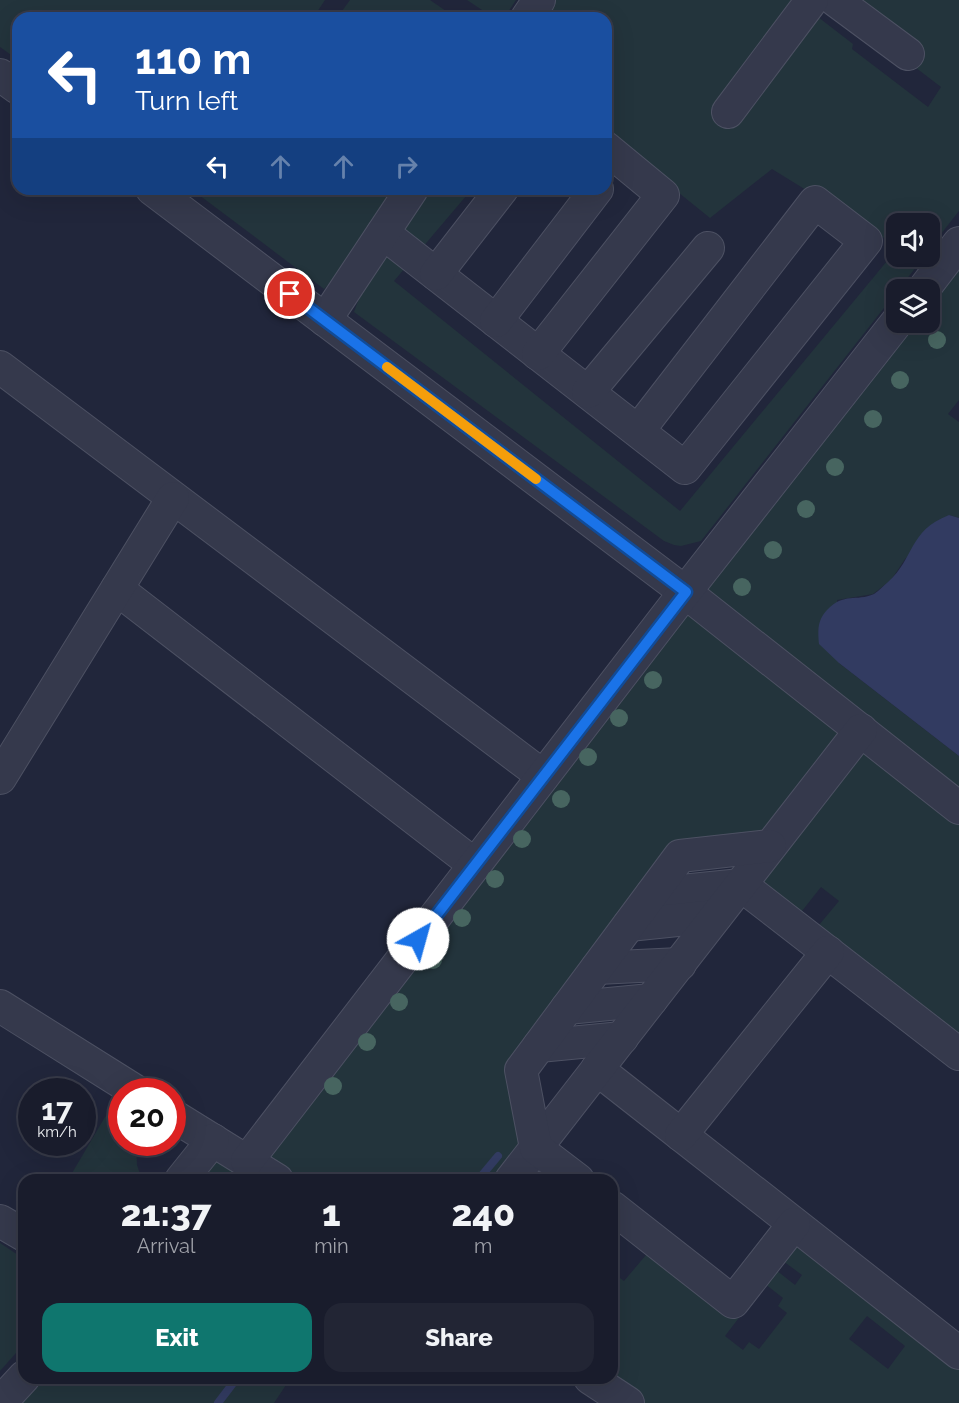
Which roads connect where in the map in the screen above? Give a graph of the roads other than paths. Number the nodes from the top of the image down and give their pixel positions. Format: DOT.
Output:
graph roads {
  1 [pos="812,0"];
  2 [pos="835,0"];
  3 [pos="908,54"];
  4 [pos="728,112"];
  5 [pos="612,163"];
  6 [pos="160,195"];
  7 [pos="408,195"];
  8 [pos="497,195"];
  9 [pos="592,195"];
  10 [pos="383,233"];
  11 [pos="959,243"];
  12 [pos="708,248"];
  13 [pos="436,274"];
  14 [pos="931,279"];
  15 [pos="325,320"];
  16 [pos="496,321"];
  17 [pos="888,333"];
  18 [pos="538,354"];
  19 [pos="1,371"];
  20 [pos="588,392"];
  21 [pos="638,431"];
  22 [pos="173,498"];
  23 [pos="117,589"];
  24 [pos="686,592"];
  25 [pos="861,730"];
  26 [pos="543,776"];
  27 [pos="0,778"];
  28 [pos="959,808"];
  29 [pos="770,846"];
  30 [pos="475,865"];
  31 [pos="741,885"];
  32 [pos="652,894"];
  33 [pos="716,916"];
  34 [pos="629,925"];
  35 [pos="828,952"];
  36 [pos="680,964"];
  37 [pos="597,968"];
  38 [pos="651,1000"];
  39 [pos="0,1006"];
  40 [pos="567,1008"];
  41 [pos="622,1038"];
  42 [pos="539,1046"];
  43 [pos="959,1054"];
  44 [pos="597,1069"];
  45 [pos="115,1078"];
  46 [pos="186,1124"];
  47 [pos="681,1135"];
  48 [pos="213,1140"];
  49 [pos="536,1148"];
  50 [pos="247,1161"];
  51 [pos="186,1174"];
  52 [pos="268,1174"];
  53 [pos="516,1174"];
  54 [pos="570,1174"];
  55 [pos="618,1212"];
  56 [pos="0,1221"];
  57 [pos="794,1224"];
  58 [pos="18,1232"];
  59 [pos="959,1353"];
  60 [pos="18,1384"];
  61 [pos="599,1384"];
  62 [pos="0,1403"];
  63 [pos="628,1403"];
  1 -- 4 [label="lane"];
  2 -- 3 [label="lane"];
  5 -- 18 [label="lane"];
  6 -- 15 [label="lane"];
  7 -- 10 [label="lane"];
  8 -- 13 [label="lane"];
  9 -- 16 [label="lane"];
  10 -- 13 [label="lane"];
  10 -- 15 [label="lane"];
  11 -- 14 [label="lane"];
  12 -- 20 [label="lane"];
  13 -- 16 [label="lane"];
  15 -- 24 [label="lane"];
  16 -- 18 [label="lane"];
  17 -- 24 [label="lane"];
  18 -- 20 [label="lane"];
  19 -- 22 [label="lane"];
  20 -- 21 [label="lane"];
  21 -- 21 [label="lane"];
  22 -- 23 [label="lane"];
  22 -- 26 [label="lane"];
  23 -- 27 [label="lane"];
  23 -- 30 [label="lane"];
  24 -- 25 [label="lane"];
  24 -- 26 [label="lane"];
  25 -- 28 [label="lane"];
  25 -- 29 [label="lane"];
  26 -- 30 [label="lane"];
  29 -- 31 [label="lane"];
  29 -- 32 [label="lane"];
  30 -- 50 [label="lane"];
  31 -- 32 [label="lane"];
  31 -- 33 [label="lane"];
  31 -- 35 [label="lane"];
  32 -- 34 [label="lane"];
  33 -- 34 [label="lane"];
  33 -- 36 [label="lane"];
  34 -- 37 [label="lane"];
  35 -- 43 [label="lane"];
  35 -- 47 [label="lane"];
  36 -- 37 [label="lane"];
  36 -- 38 [label="lane"];
  37 -- 40 [label="lane"];
  38 -- 40 [label="lane"];
  38 -- 41 [label="lane"];
  39 -- 45 [label="lane"];
  40 -- 42 [label="lane"];
  41 -- 42 [label="lane"];
  41 -- 44 [label="lane"];
  42 -- 49 [label="lane"];
  44 -- 47 [label="lane"];
  44 -- 49 [label="lane"];
  46 -- 48 [label="lane"];
  47 -- 57 [label="lane"];
  48 -- 50 [label="lane"];
  48 -- 51 [label="lane"];
  49 -- 53 [label="lane"];
  49 -- 54 [label="lane"];
  50 -- 52 [label="lane"];
  55 -- 57 [label="lane"];
  56 -- 58 [label="lane"];
  57 -- 59 [label="lane"];
  60 -- 62 [label="lane"];
  61 -- 63 [label="lane"];
}
